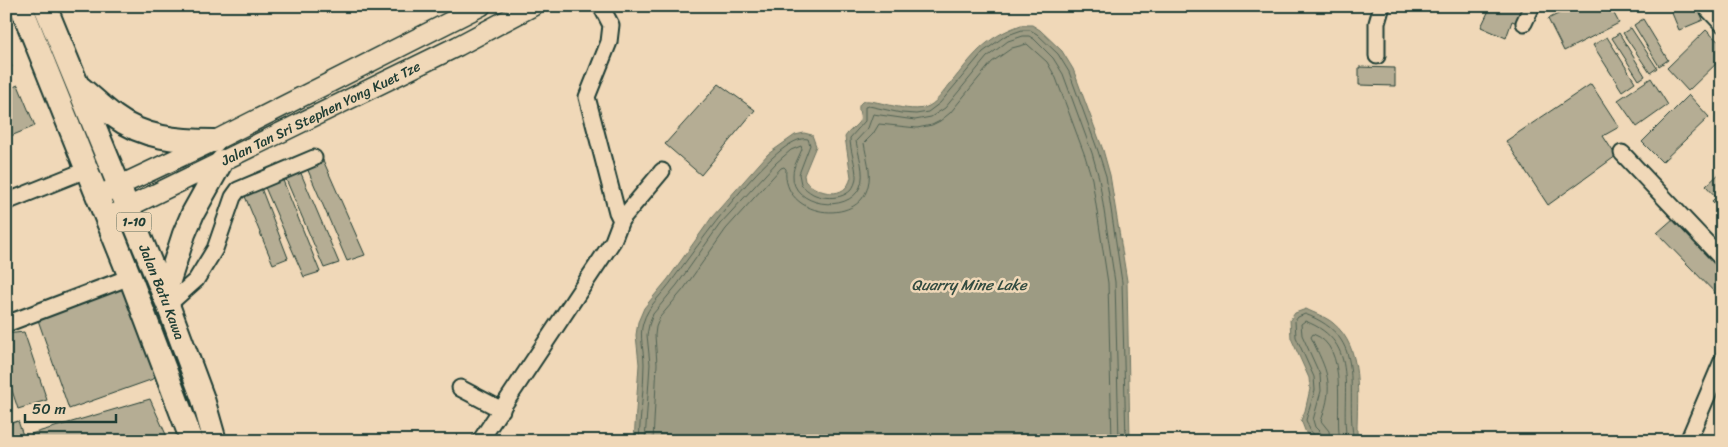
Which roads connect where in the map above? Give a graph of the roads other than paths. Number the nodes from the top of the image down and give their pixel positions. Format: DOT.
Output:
graph roads {
  1 [pos="21,6"];
  2 [pos="45,6"];
  3 [pos="481,6"];
  4 [pos="533,6"];
  5 [pos="601,6"];
  6 [pos="1382,6"];
  7 [pos="1532,6"];
  8 [pos="1705,6"];
  9 [pos="1524,23"];
  10 [pos="1722,24"];
  11 [pos="1377,56"];
  12 [pos="77,84"];
  13 [pos="214,141"];
  14 [pos="1622,154"];
  15 [pos="314,158"];
  16 [pos="222,161"];
  17 [pos="86,170"];
  18 [pos="662,171"];
  19 [pos="119,186"];
  20 [pos="97,196"];
  21 [pos="6,202"];
  22 [pos="128,207"];
  23 [pos="106,218"];
  24 [pos="620,220"];
  25 [pos="1722,258"];
  26 [pos="130,277"];
  27 [pos="166,301"];
  28 [pos="6,324"];
  29 [pos="1722,361"];
  30 [pos="460,388"];
  31 [pos="502,410"];
  32 [pos="192,441"];
  33 [pos="215,441"];
  34 [pos="480,441"];
  35 [pos="1688,441"];
  1 -- 17 [label="highway, Jalan Batu Kawa / 1-10"];
  2 -- 12 [label="highway, Jalan Batu Kawa / 1-10"];
  3 -- 13 [label="main road, Jalan Tan Sri Stephen Yong Kuet Tze"];
  4 -- 16 [label="main road, Jalan Tan Sri Stephen Yong Kuet Tze"];
  5 -- 24 [label="street"];
  6 -- 11 [label="street"];
  7 -- 9 [label="street"];
  8 -- 10 [label="street"];
  12 -- 13 [label="highway"];
  12 -- 19 [label="highway, Jalan Batu Kawa / 1-10"];
  13 -- 19 [label="main road, Jalan Tan Sri Stephen Yong Kuet Tze"];
  14 -- 25 [label="street"];
  15 -- 27 [label="street"];
  16 -- 22 [label="main road, Jalan Tan Sri Stephen Yong Kuet Tze"];
  16 -- 27 [label="highway"];
  17 -- 20 [label="highway, Jalan Batu Kawa / 1-10"];
  17 -- 21 [label="street"];
  18 -- 24 [label="street"];
  19 -- 20 [label="main road, Jalan Tan Sri Stephen Yong Kuet Tze"];
  19 -- 22 [label="highway, Jalan Batu Kawa / 1-10"];
  20 -- 23 [label="highway, Jalan Batu Kawa / 1-10"];
  22 -- 23 [label="main road, Jalan Tan Sri Stephen Yong Kuet Tze"];
  22 -- 27 [label="highway, Jalan Batu Kawa / 1-10"];
  23 -- 26 [label="highway, Jalan Batu Kawa / 1-10"];
  24 -- 31 [label="street"];
  26 -- 28 [label="street"];
  26 -- 32 [label="highway, Jalan Batu Kawa / 1-10"];
  27 -- 33 [label="highway, Jalan Batu Kawa / 1-10"];
  29 -- 35 [label="street"];
  30 -- 31 [label="street"];
  31 -- 34 [label="street"];
}
